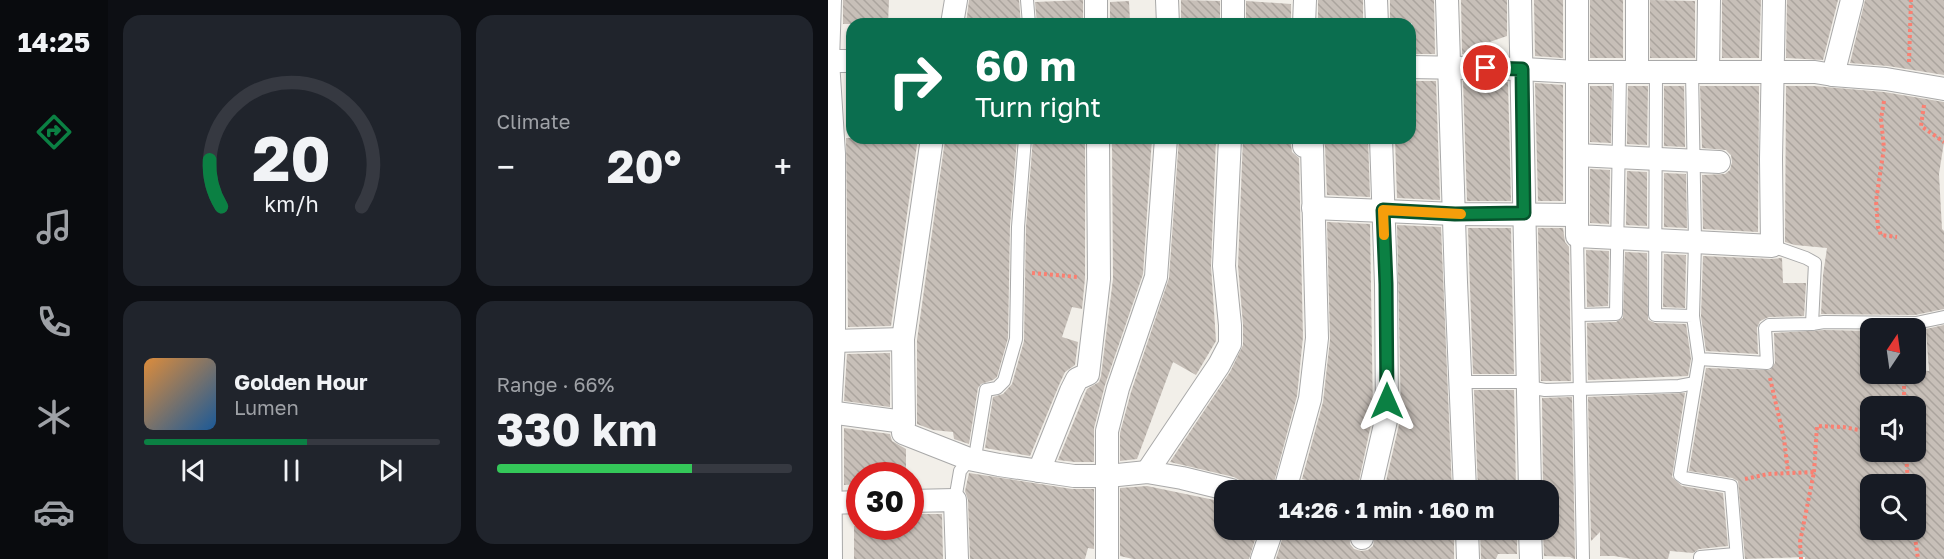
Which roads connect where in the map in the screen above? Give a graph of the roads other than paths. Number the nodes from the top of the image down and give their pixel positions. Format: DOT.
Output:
graph roads {
  1 [pos="830,0"];
  2 [pos="956,0"];
  3 [pos="1028,0"];
  4 [pos="1096,0"];
  5 [pos="1167,0"];
  6 [pos="1233,0"];
  7 [pos="1305,0"];
  8 [pos="1376,0"];
  9 [pos="1447,0"];
  10 [pos="1520,0"];
  11 [pos="1577,0"];
  12 [pos="1637,0"];
  13 [pos="1709,0"];
  14 [pos="1774,0"];
  15 [pos="1852,0"];
  16 [pos="953,18"];
  17 [pos="1029,18"];
  18 [pos="1096,18"];
  19 [pos="1168,18"];
  20 [pos="1233,18"];
  21 [pos="1304,18"];
  22 [pos="1377,18"];
  23 [pos="828,61"];
  24 [pos="846,61"];
  25 [pos="1416,67"];
  26 [pos="1450,68"];
  27 [pos="1522,69"];
  28 [pos="1577,72"];
  29 [pos="1637,72"];
  30 [pos="1700,72"];
  31 [pos="1773,72"];
  32 [pos="1833,75"];
  33 [pos="1926,86"];
  34 [pos="931,144"];
  35 [pos="1026,144"];
  36 [pos="1098,144"];
  37 [pos="1166,144"];
  38 [pos="1230,144"];
  39 [pos="1304,144"];
  40 [pos="1381,144"];
  41 [pos="831,154"];
  42 [pos="1577,155"];
  43 [pos="1619,158"];
  44 [pos="1654,158"];
  45 [pos="1694,162"];
  46 [pos="1719,162"];
  47 [pos="1313,208"];
  48 [pos="1383,210"];
  49 [pos="1524,213"];
  50 [pos="1455,214"];
  51 [pos="1577,226"];
  52 [pos="1618,238"];
  53 [pos="1656,242"];
  54 [pos="1695,242"];
  55 [pos="1772,246"];
  56 [pos="831,248"];
  57 [pos="1579,315"];
  58 [pos="1693,316"];
  59 [pos="1944,317"];
  60 [pos="1812,324"];
  61 [pos="903,339"];
  62 [pos="832,347"];
  63 [pos="1699,359"];
  64 [pos="1462,382"];
  65 [pos="1695,383"];
  66 [pos="1529,384"];
  67 [pos="1580,389"];
  68 [pos="829,412"];
  69 [pos="904,422"];
  70 [pos="969,459"];
  71 [pos="1039,471"];
  72 [pos="1147,472"];
  73 [pos="1108,476"];
  74 [pos="1289,480"];
  75 [pos="1372,480"];
  76 [pos="1465,480"];
  77 [pos="1530,480"];
  78 [pos="1214,486"];
  79 [pos="955,500"];
  80 [pos="924,501"];
  81 [pos="846,502"];
  82 [pos="829,503"];
  83 [pos="1269,540"];
  84 [pos="1467,540"];
  85 [pos="1530,540"];
  86 [pos="1737,557"];
  87 [pos="831,559"];
  88 [pos="957,559"];
  89 [pos="1107,559"];
  90 [pos="1262,559"];
  91 [pos="1468,559"];
  92 [pos="1531,559"];
  93 [pos="1583,559"];
  94 [pos="1700,559"];
  1 -- 23 [label="street"];
  2 -- 16 [label="street"];
  3 -- 17 [label="lane"];
  4 -- 18 [label="street"];
  5 -- 19 [label="street"];
  6 -- 20 [label="street"];
  7 -- 21 [label="street"];
  8 -- 22 [label="street"];
  9 -- 26 [label="street"];
  10 -- 27 [label="street"];
  11 -- 28 [label="street"];
  12 -- 29 [label="street"];
  13 -- 30 [label="street"];
  14 -- 31 [label="street"];
  15 -- 32 [label="street"];
  23 -- 24 [label="street"];
  23 -- 41 [label="street"];
  25 -- 26 [label="street"];
  26 -- 27 [label="street"];
  26 -- 50 [label="street"];
  27 -- 28 [label="street"];
  27 -- 49 [label="street"];
  28 -- 29 [label="street"];
  28 -- 42 [label="street"];
  29 -- 30 [label="street"];
  29 -- 43 [label="lane"];
  29 -- 44 [label="lane"];
  30 -- 31 [label="street"];
  30 -- 45 [label="lane"];
  31 -- 32 [label="street"];
  31 -- 55 [label="street"];
  32 -- 33 [label="street"];
  34 -- 61 [label="street"];
  35 -- 70 [label="lane"];
  36 -- 71 [label="street"];
  37 -- 73 [label="street"];
  38 -- 72 [label="street"];
  39 -- 47 [label="street"];
  40 -- 48 [label="street"];
  41 -- 56 [label="street"];
  42 -- 43 [label="street"];
  42 -- 51 [label="street"];
  43 -- 44 [label="street"];
  43 -- 52 [label="lane"];
  44 -- 45 [label="street"];
  44 -- 53 [label="lane"];
  45 -- 46 [label="street"];
  45 -- 54 [label="lane"];
  47 -- 48 [label="street"];
  47 -- 74 [label="street"];
  48 -- 50 [label="street"];
  48 -- 75 [label="street"];
  49 -- 50 [label="street"];
  49 -- 51 [label="street"];
  49 -- 66 [label="street"];
  50 -- 64 [label="street"];
  51 -- 52 [label="street"];
  51 -- 57 [label="lane"];
  52 -- 53 [label="street"];
  52 -- 57 [label="lane"];
  53 -- 54 [label="street"];
  53 -- 58 [label="lane"];
  54 -- 55 [label="street"];
  54 -- 58 [label="lane"];
  55 -- 60 [label="lane"];
  56 -- 62 [label="street"];
  57 -- 67 [label="lane"];
  58 -- 63 [label="lane"];
  59 -- 60 [label="lane"];
  60 -- 63 [label="lane"];
  61 -- 62 [label="street"];
  61 -- 69 [label="street"];
  62 -- 68 [label="street"];
  63 -- 65 [label="lane"];
  64 -- 66 [label="lane"];
  64 -- 76 [label="street"];
  65 -- 67 [label="lane"];
  65 -- 86 [label="lane"];
  66 -- 67 [label="lane"];
  66 -- 77 [label="street"];
  67 -- 93 [label="lane"];
  68 -- 69 [label="street"];
  68 -- 82 [label="street"];
  69 -- 70 [label="street"];
  70 -- 71 [label="street"];
  70 -- 79 [label="lane"];
  71 -- 73 [label="street"];
  72 -- 73 [label="street"];
  72 -- 78 [label="street"];
  73 -- 89 [label="street"];
  79 -- 80 [label="street"];
  79 -- 88 [label="street"];
  81 -- 82 [label="street"];
  82 -- 87 [label="street"];
  83 -- 90 [label="street"];
  84 -- 91 [label="street"];
  85 -- 92 [label="street"];
  86 -- 94 [label="lane"];
}
